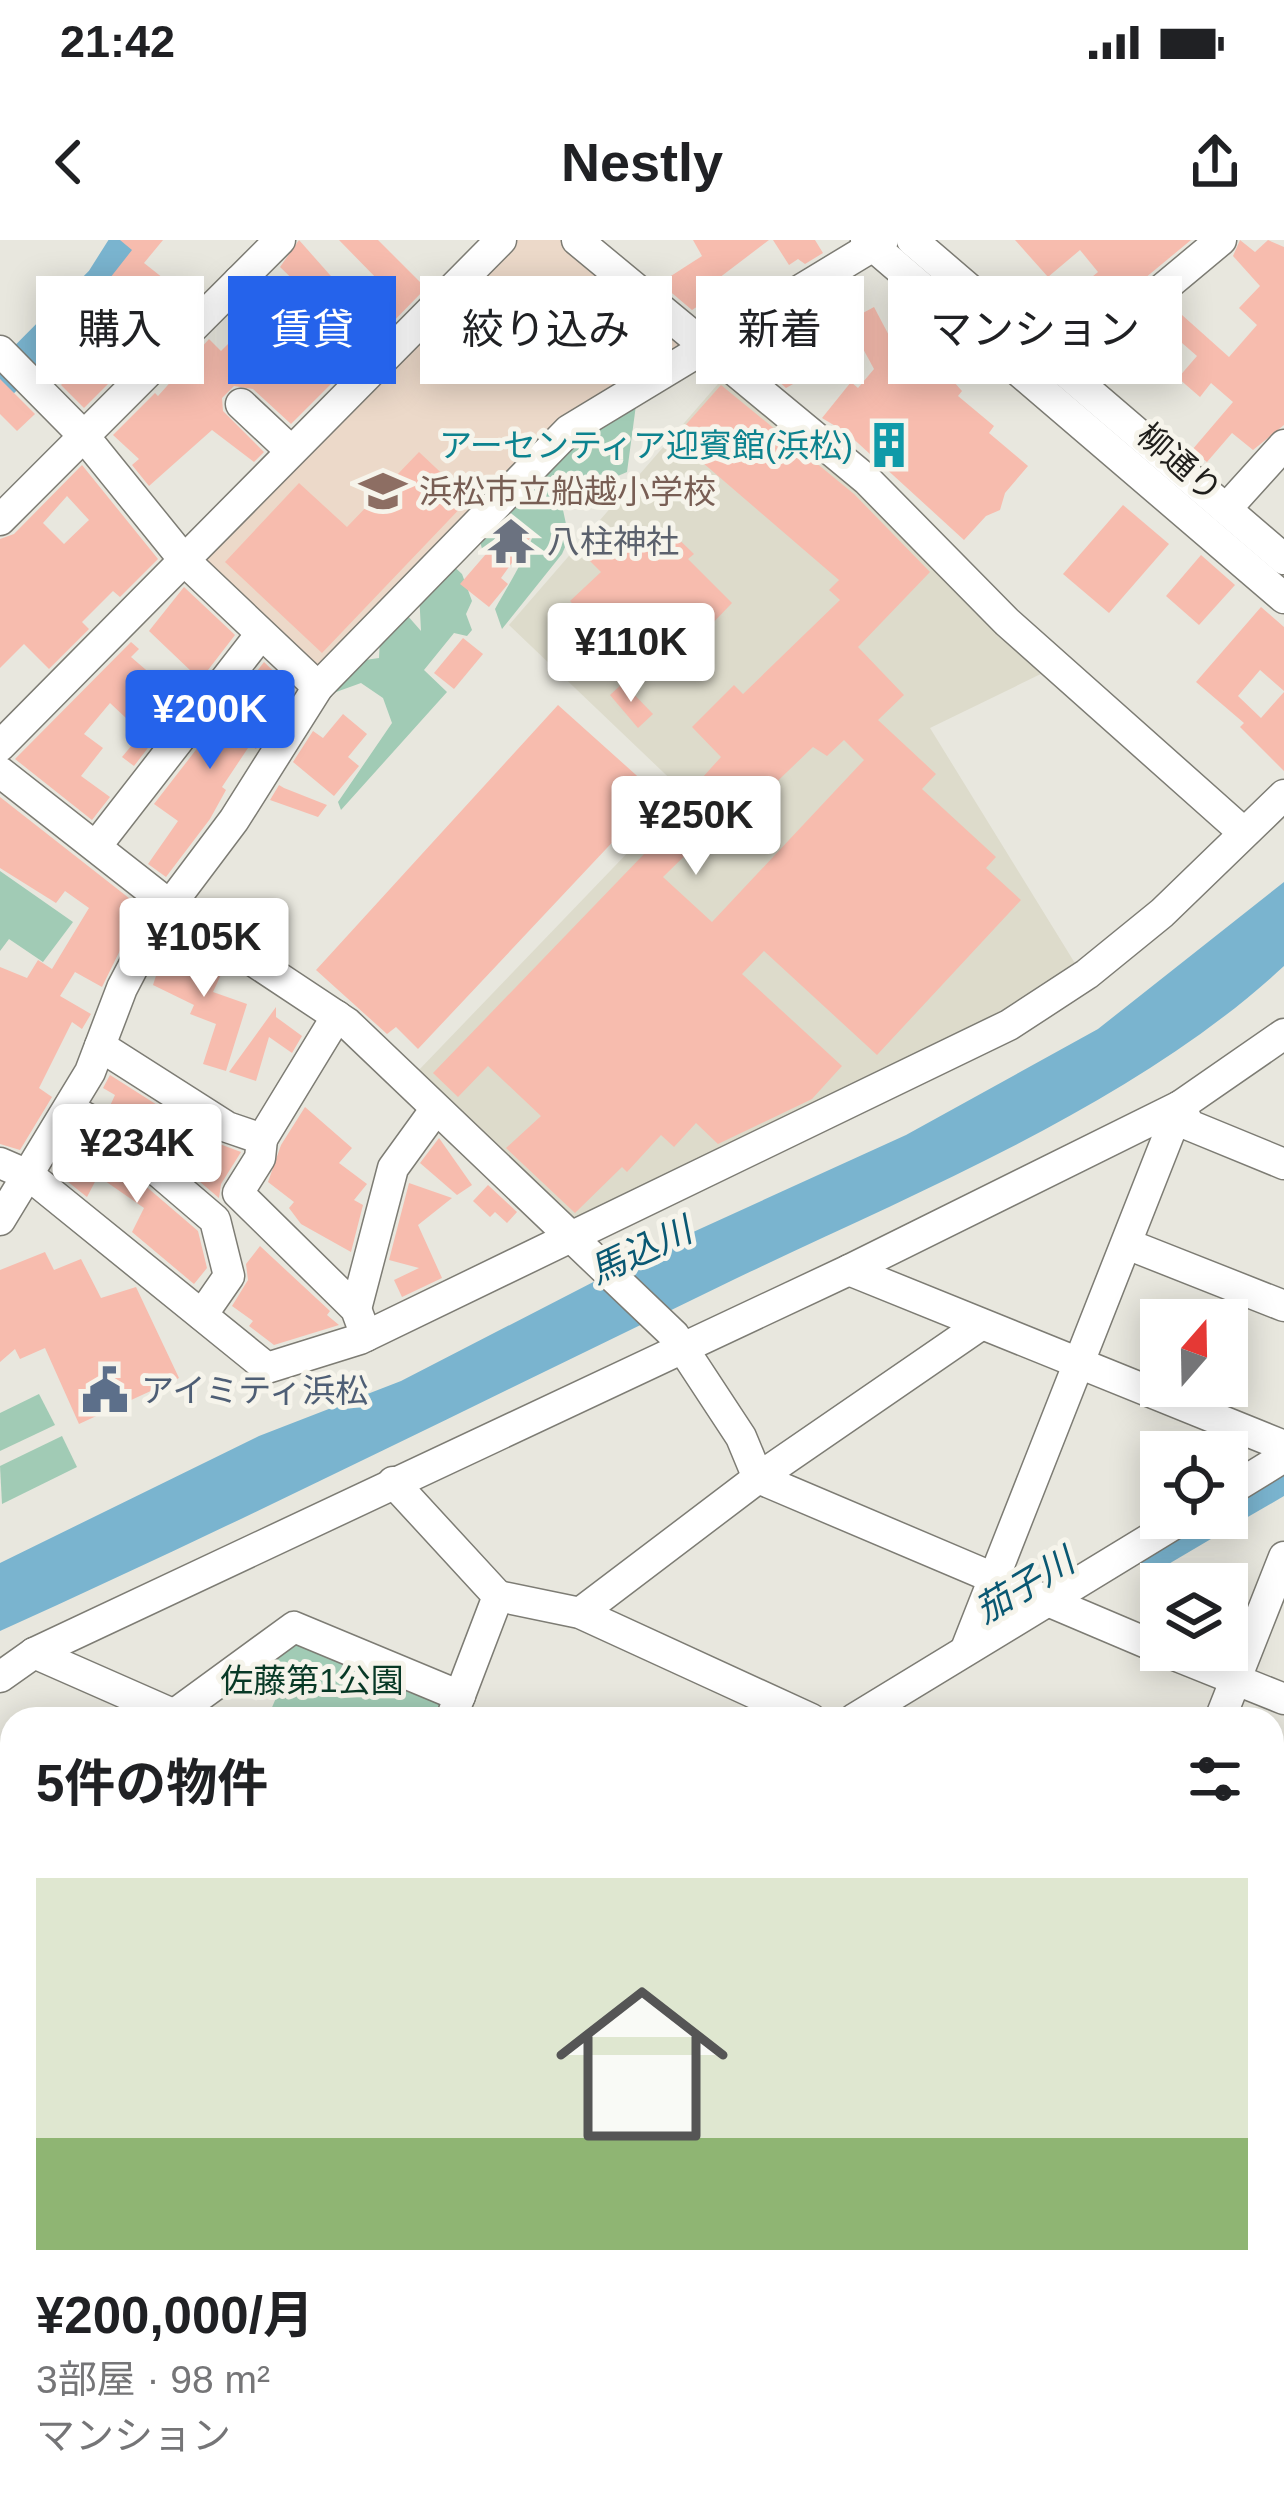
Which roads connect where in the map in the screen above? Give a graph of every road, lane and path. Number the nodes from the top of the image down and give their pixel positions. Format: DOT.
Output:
graph roads {
  1 [pos="280,240"];
  2 [pos="501,240"];
  3 [pos="577,240"];
  4 [pos="913,240"];
  5 [pos="1221,240"];
  6 [pos="874,242"];
  7 [pos="243,276"];
  8 [pos="817,276"];
  9 [pos="955,276"];
  10 [pos="1178,276"];
  11 [pos="228,291"];
  12 [pos="696,337"];
  13 [pos="696,349"];
  14 [pos="11,362"];
  15 [pos="752,384"];
  16 [pos="1080,384"];
  17 [pos="241,404"];
  18 [pos="83,435"];
  19 [pos="1284,445"];
  20 [pos="290,450"];
  21 [pos="1226,509"];
  22 [pos="0,520"];
  23 [pos="1284,559"];
  24 [pos="185,561"];
  25 [pos="1284,598"];
  26 [pos="261,634"];
  27 [pos="318,687"];
  28 [pos="0,746"];
  29 [pos="0,772"];
  30 [pos="1284,795"];
  31 [pos="1243,832"];
  32 [pos="97,845"];
  33 [pos="172,907"];
  34 [pos="337,1016"];
  35 [pos="1284,1034"];
  36 [pos="100,1046"];
  37 [pos="1180,1106"];
  38 [pos="69,1109"];
  39 [pos="435,1110"];
  40 [pos="262,1139"];
  41 [pos="0,1162"];
  42 [pos="1284,1164"];
  43 [pos="29,1176"];
  44 [pos="238,1193"];
  45 [pos="0,1220"];
  46 [pos="215,1220"];
  47 [pos="575,1243"];
  48 [pos="1127,1244"];
  49 [pos="849,1270"];
  50 [pos="1284,1306"];
  51 [pos="202,1315"];
  52 [pos="361,1323"];
  53 [pos="979,1326"];
  54 [pos="677,1340"];
  55 [pos="1080,1365"];
  56 [pos="1284,1446"];
  57 [pos="1284,1457"];
  58 [pos="758,1478"];
  59 [pos="1248,1479"];
  60 [pos="393,1483"];
  61 [pos="1150,1539"];
  62 [pos="1284,1557"];
  63 [pos="990,1578"];
  64 [pos="498,1597"];
  65 [pos="1046,1602"];
  66 [pos="580,1613"];
  67 [pos="1140,1641"];
  68 [pos="966,1649"];
  69 [pos="34,1653"];
  70 [pos="1213,1671"];
  71 [pos="0,1677"];
  72 [pos="1237,1681"];
  73 [pos="1284,1699"];
  74 [pos="151,1707"];
  75 [pos="189,1707"];
  76 [pos="456,1707"];
  77 [pos="785,1707"];
  78 [pos="873,1707"];
  79 [pos="1225,1707"];
  1 -- 7 [label="street"];
  2 -- 20 [label="street"];
  3 -- 12 [label="street"];
  4 -- 9 [label="street, 柳通り"];
  5 -- 10 [label="street"];
  6 -- 8 [label="street"];
  6 -- 25 [label="street, 柳通り"];
  11 -- 18 [label="street"];
  13 -- 27 [label="street"];
  14 -- 18 [label="street"];
  15 -- 31 [label="street"];
  16 -- 21 [label="street, 柳通り"];
  17 -- 20 [label="street"];
  18 -- 22 [label="street"];
  18 -- 24 [label="street"];
  19 -- 21 [label="street"];
  20 -- 24 [label="street"];
  21 -- 23 [label="street, 柳通り"];
  24 -- 26 [label="street"];
  24 -- 28 [label="street"];
  26 -- 27 [label="street"];
  26 -- 32 [label="street"];
  27 -- 33 [label="street"];
  29 -- 32 [label="street"];
  30 -- 31 [label="street"];
  31 -- 47 [label="street"];
  32 -- 33 [label="street"];
  33 -- 34 [label="street"];
  33 -- 36 [label="street"];
  34 -- 39 [label="street"];
  34 -- 40 [label="street"];
  35 -- 37 [label="street"];
  36 -- 38 [label="street"];
  36 -- 40 [label="street"];
  37 -- 42 [label="street"];
  37 -- 48 [label="street"];
  37 -- 49 [label="street"];
  38 -- 43 [label="street"];
  38 -- 46 [label="street"];
  39 -- 47 [label="street"];
  39 -- 52 [label="street"];
  40 -- 44 [label="street"];
  41 -- 43 [label="street"];
  43 -- 45 [label="street"];
  43 -- 51 [label="street"];
  44 -- 46 [label="street"];
  44 -- 52 [label="street"];
  46 -- 51 [label="street"];
  47 -- 52 [label="street"];
  47 -- 54 [label="street"];
  48 -- 50 [label="street"];
  48 -- 55 [label="street"];
  49 -- 53 [label="street"];
  49 -- 54 [label="street"];
  51 -- 52 [label="street"];
  53 -- 55 [label="street"];
  53 -- 58 [label="street"];
  54 -- 58 [label="street"];
  54 -- 60 [label="street"];
  55 -- 56 [label="street"];
  55 -- 63 [label="street"];
  57 -- 59 [label="street"];
  58 -- 63 [label="street"];
  58 -- 66 [label="street"];
  60 -- 64 [label="street"];
  60 -- 69 [label="street"];
  61 -- 65 [label="street"];
  62 -- 72 [label="street"];
  63 -- 65 [label="street"];
  63 -- 68 [label="street"];
  64 -- 66 [label="street"];
  64 -- 76 [label="street"];
  65 -- 67 [label="street"];
  65 -- 68 [label="street"];
  66 -- 77 [label="street"];
  68 -- 78 [label="street"];
  69 -- 71 [label="street"];
  69 -- 74 [label="street"];
  70 -- 72 [label="street"];
  72 -- 73 [label="street"];
  72 -- 79 [label="street"];
  75 -- 76 [label="street"];
}
